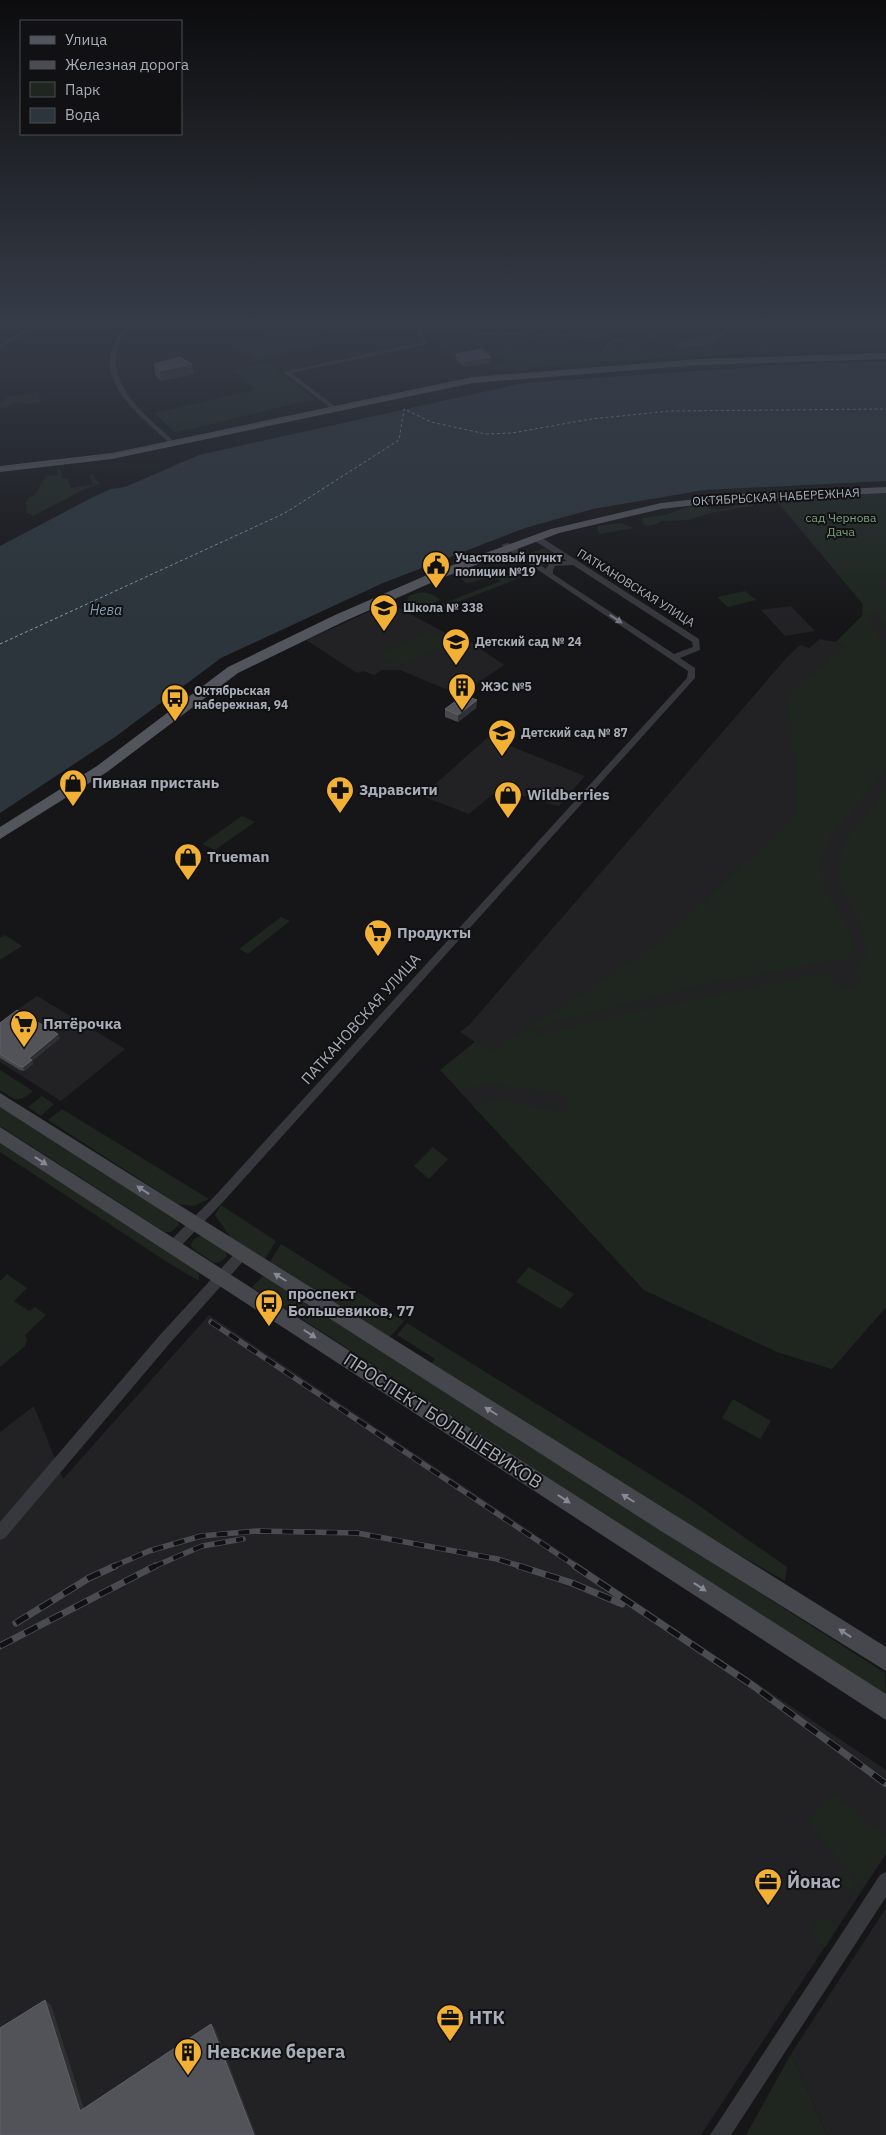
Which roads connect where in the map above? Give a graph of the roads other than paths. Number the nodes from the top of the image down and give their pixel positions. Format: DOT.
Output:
graph roads {
  1 [pos="150,422"];
  2 [pos="260,422"];
  3 [pos="171,441"];
  4 [pos="0,464"];
  5 [pos="0,469"];
  6 [pos="886,489"];
  7 [pos="536,538"];
  8 [pos="507,547"];
  9 [pos="576,564"];
  10 [pos="550,575"];
  11 [pos="675,657"];
  12 [pos="0,826"];
  13 [pos="0,834"];
  14 [pos="0,1099"];
  15 [pos="0,1134"];
  16 [pos="196,1223"];
  17 [pos="173,1246"];
  18 [pos="243,1253"];
  19 [pos="220,1276"];
  20 [pos="0,1533"];
  21 [pos="886,1660"];
  22 [pos="886,1708"];
  23 [pos="886,1881"];
  24 [pos="720,2135"];
  1 -- 3 [label="street"];
  2 -- 3 [label="main road"];
  3 -- 4 [label="main road"];
  3 -- 5 [label="main road"];
  6 -- 7 [label="main road, ОКТЯБРЬСКАЯ НАБЕРЕЖНАЯ"];
  6 -- 8 [label="main road, ОКТЯБРЬСКАЯ НАБЕРЕЖНАЯ"];
  7 -- 8 [label="main road, ОКТЯБРЬСКАЯ НАБЕРЕЖНАЯ"];
  7 -- 9 [label="street, ПАТКАНОВСКАЯ УЛИЦА"];
  8 -- 10 [label="street, ПАТКАНОВСКАЯ УЛИЦА"];
  8 -- 12 [label="main road, ОКТЯБРЬСКАЯ НАБЕРЕЖНАЯ"];
  8 -- 13 [label="main road, ОКТЯБРЬСКАЯ НАБЕРЕЖНАЯ"];
  9 -- 10 [label="street"];
  9 -- 11 [label="street, ПАТКАНОВСКАЯ УЛИЦА"];
  10 -- 11 [label="street, ПАТКАНОВСКАЯ УЛИЦА, one-way"];
  11 -- 16 [label="street, ПАТКАНОВСКАЯ УЛИЦА"];
  16 -- 14 [label="main road, ПРОСПЕКТ БОЛЬШЕВИКОВ, one-way"];
  15 -- 17 [label="main road, ПРОСПЕКТ БОЛЬШЕВИКОВ, one-way"];
  16 -- 17 [label="street, ПАТКАНОВСКАЯ УЛИЦА"];
  16 -- 18 [label="main road, ПРОСПЕКТ БОЛЬШЕВИКОВ"];
  17 -- 19 [label="main road, ПРОСПЕКТ БОЛЬШЕВИКОВ"];
  18 -- 19 [label="street"];
  21 -- 18 [label="main road, ПРОСПЕКТ БОЛЬШЕВИКОВ, one-way"];
  19 -- 20 [label="street"];
  19 -- 22 [label="main road, ПРОСПЕКТ БОЛЬШЕВИКОВ, one-way"];
  23 -- 24 [label="street"];
}
